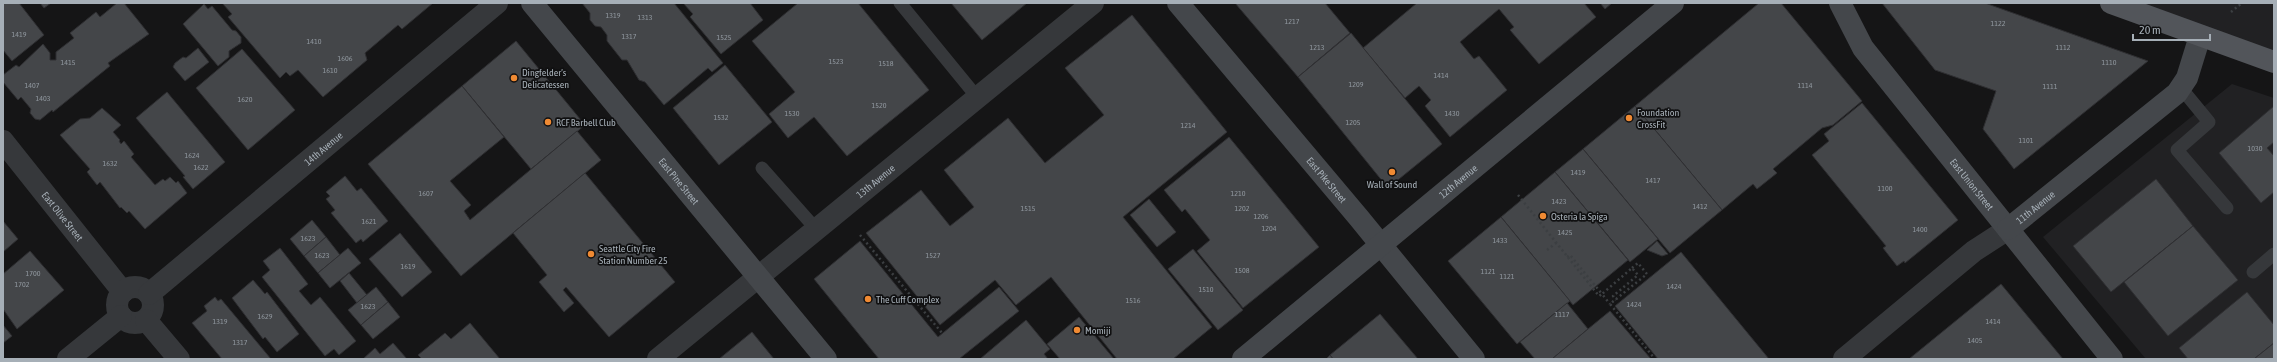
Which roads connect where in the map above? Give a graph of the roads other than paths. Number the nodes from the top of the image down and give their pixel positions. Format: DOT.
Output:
graph roads {
  1 [pos="497,3"];
  2 [pos="532,3"];
  3 [pos="900,3"];
  4 [pos="1093,3"];
  5 [pos="1178,3"];
  6 [pos="1673,3"];
  7 [pos="1840,3"];
  8 [pos="2111,3"];
  9 [pos="2200,36"];
  10 [pos="2274,62"];
  11 [pos="2181,88"];
  12 [pos="977,97"];
  13 [pos="3,141"];
  14 [pos="762,168"];
  15 [pos="2227,208"];
  16 [pos="816,229"];
  17 [pos="2008,229"];
  18 [pos="1380,244"];
  19 [pos="2274,254"];
  20 [pos="2253,272"];
  21 [pos="757,276"];
  22 [pos="123,292"];
  23 [pos="149,294"];
  24 [pos="121,316"];
  25 [pos="146,320"];
  26 [pos="68,359"];
  27 [pos="179,359"];
  28 [pos="658,359"];
  29 [pos="826,359"];
  30 [pos="1243,359"];
  31 [pos="1474,359"];
  32 [pos="1844,359"];
  33 [pos="2112,359"];
  1 -- 23 [label="street, 14th Avenue"];
  2 -- 21 [label="street, East Pine Street"];
  3 -- 12 [label="lane"];
  4 -- 12 [label="street, 13th Avenue"];
  5 -- 18 [label="street, East Pike Street"];
  6 -- 18 [label="street, 12th Avenue"];
  7 -- 17 [label="street, East Union Street"];
  8 -- 9 [label="main road"];
  9 -- 10 [label="main road"];
  9 -- 11 [label="street, 11th Avenue"];
  11 -- 15 [label="lane"];
  11 -- 17 [label="street, 11th Avenue"];
  12 -- 16 [label="street, 13th Avenue"];
  13 -- 22 [label="street, East Olive Street"];
  14 -- 16 [label="lane"];
  16 -- 21 [label="street, 13th Avenue"];
  17 -- 32 [label="street, 11th Avenue"];
  17 -- 33 [label="street, East Union Street"];
  18 -- 30 [label="street, 12th Avenue"];
  18 -- 31 [label="street, East Pike Street"];
  19 -- 20 [label="lane"];
  21 -- 28 [label="street, 13th Avenue"];
  21 -- 29 [label="street, East Pine Street"];
  22 -- 23 [label="street"];
  22 -- 24 [label="street"];
  23 -- 25 [label="street"];
  24 -- 25 [label="street"];
  24 -- 26 [label="street"];
  25 -- 27 [label="street"];
}
